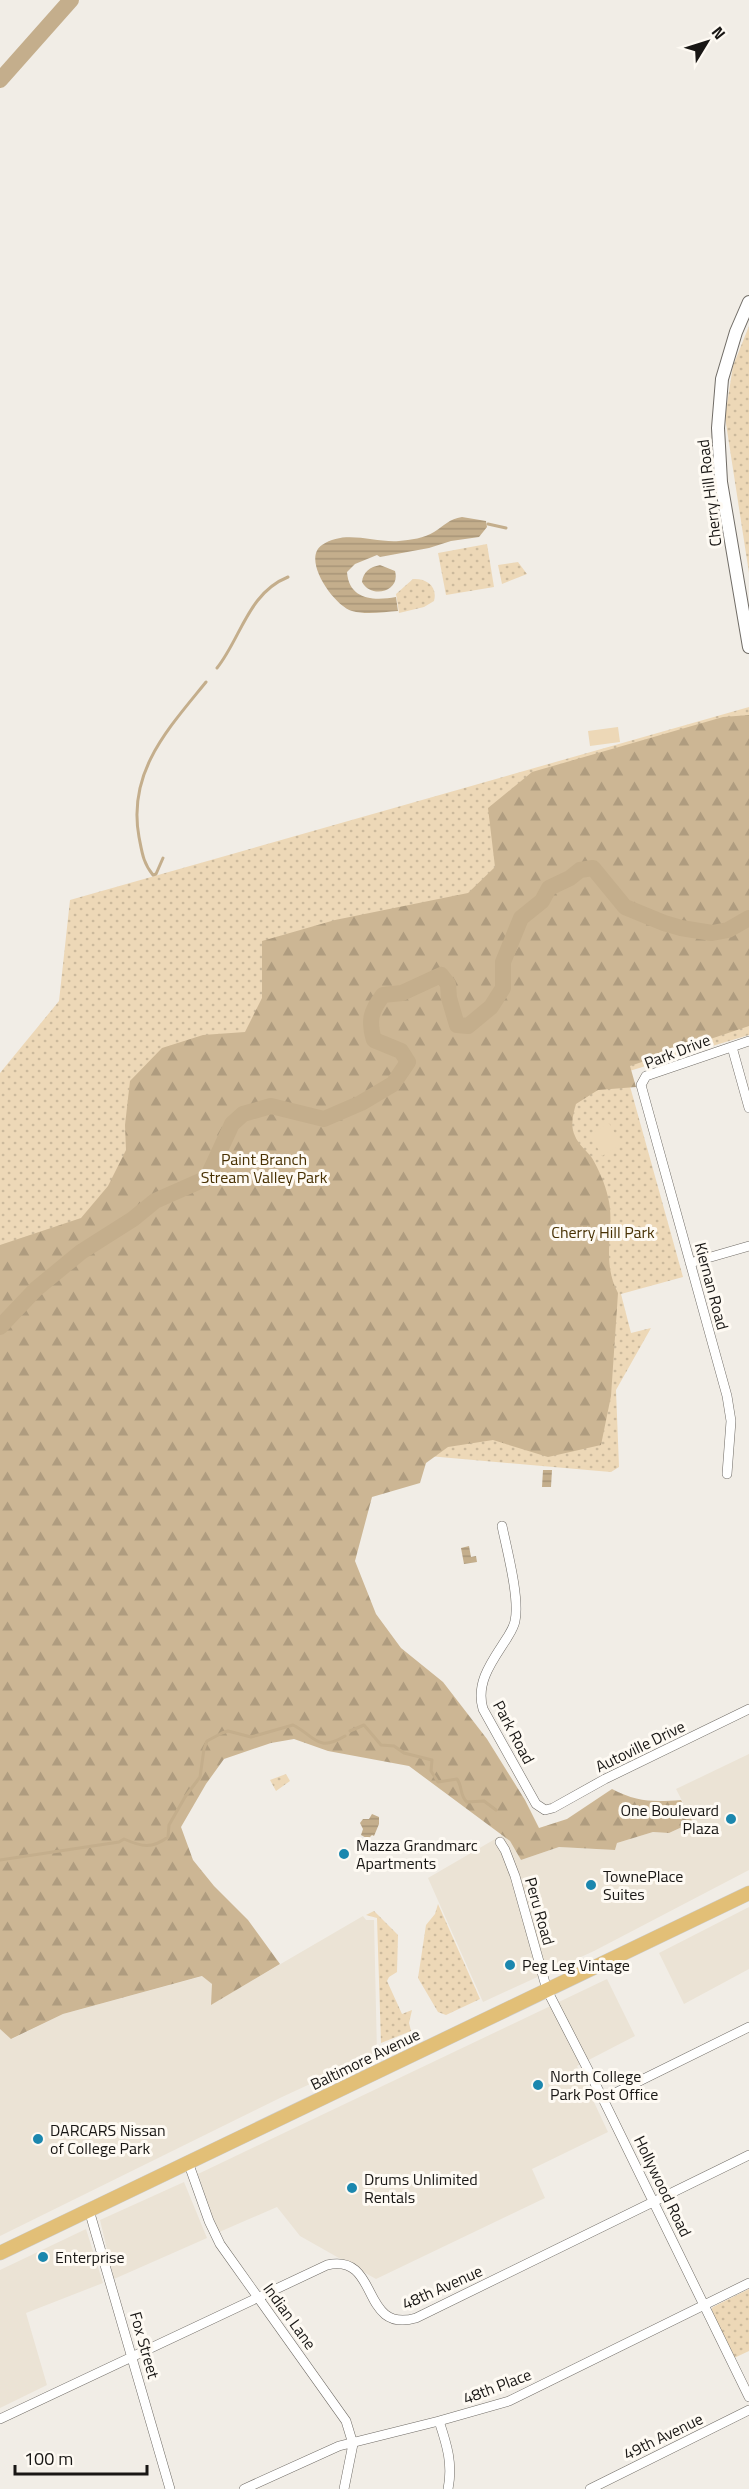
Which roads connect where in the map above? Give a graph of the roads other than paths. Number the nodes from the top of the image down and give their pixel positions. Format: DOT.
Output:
graph roads {
  1 [pos="749,302"];
  2 [pos="749,647"];
  3 [pos="749,1041"];
  4 [pos="732,1047"];
  5 [pos="647,1108"];
  6 [pos="749,1108"];
  7 [pos="749,1246"];
  8 [pos="690,1263"];
  9 [pos="728,1474"];
  10 [pos="502,1526"];
  11 [pos="749,1709"];
  12 [pos="545,1810"];
  13 [pos="500,1842"];
  14 [pos="748,1895"];
  15 [pos="547,1990"];
  16 [pos="749,2027"];
  17 [pos="603,2098"];
  18 [pos="749,2155"];
  19 [pos="188,2162"];
  20 [pos="654,2201"];
  21 [pos="89,2210"];
  22 [pos="0,2253"];
  23 [pos="749,2283"];
  24 [pos="259,2298"];
  25 [pos="703,2305"];
  26 [pos="133,2355"];
  27 [pos="749,2397"];
  28 [pos="749,2410"];
  29 [pos="0,2419"];
  30 [pos="439,2421"];
  31 [pos="353,2444"];
  32 [pos="170,2489"];
  33 [pos="244,2489"];
  34 [pos="344,2489"];
  35 [pos="448,2489"];
  36 [pos="590,2489"];
  1 -- 2 [label="main road, Cherry Hill Road"];
  3 -- 4 [label="street, Park Drive"];
  4 -- 5 [label="street, Park Drive"];
  4 -- 6 [label="street"];
  5 -- 8 [label="street, Kiernan Road"];
  7 -- 8 [label="street"];
  8 -- 9 [label="street, Kiernan Road"];
  10 -- 12 [label="street, Park Road"];
  11 -- 12 [label="street, Autoville Drive"];
  13 -- 15 [label="street, Peru Road"];
  14 -- 15 [label="main road, Baltimore Avenue"];
  15 -- 17 [label="street, Hollywood Road"];
  15 -- 19 [label="main road, Baltimore Avenue"];
  16 -- 17 [label="street"];
  17 -- 20 [label="street, Hollywood Road"];
  18 -- 20 [label="street, 48th Avenue"];
  19 -- 21 [label="main road, Baltimore Avenue"];
  19 -- 24 [label="street, Indian Lane"];
  20 -- 24 [label="street, 48th Avenue"];
  20 -- 25 [label="street, Hollywood Road"];
  21 -- 22 [label="main road, Baltimore Avenue"];
  21 -- 26 [label="street, Fox Street"];
  23 -- 25 [label="street, 48th Place"];
  24 -- 26 [label="street, 48th Avenue"];
  24 -- 31 [label="street, Indian Lane"];
  25 -- 27 [label="street, Hollywood Road"];
  25 -- 30 [label="street, 48th Place"];
  26 -- 29 [label="street, 48th Avenue"];
  26 -- 32 [label="street, Fox Street"];
  28 -- 36 [label="street, 49th Avenue"];
  30 -- 31 [label="street, 48th Place"];
  30 -- 35 [label="street"];
  31 -- 33 [label="street, 48th Place"];
  31 -- 34 [label="street"];
}
